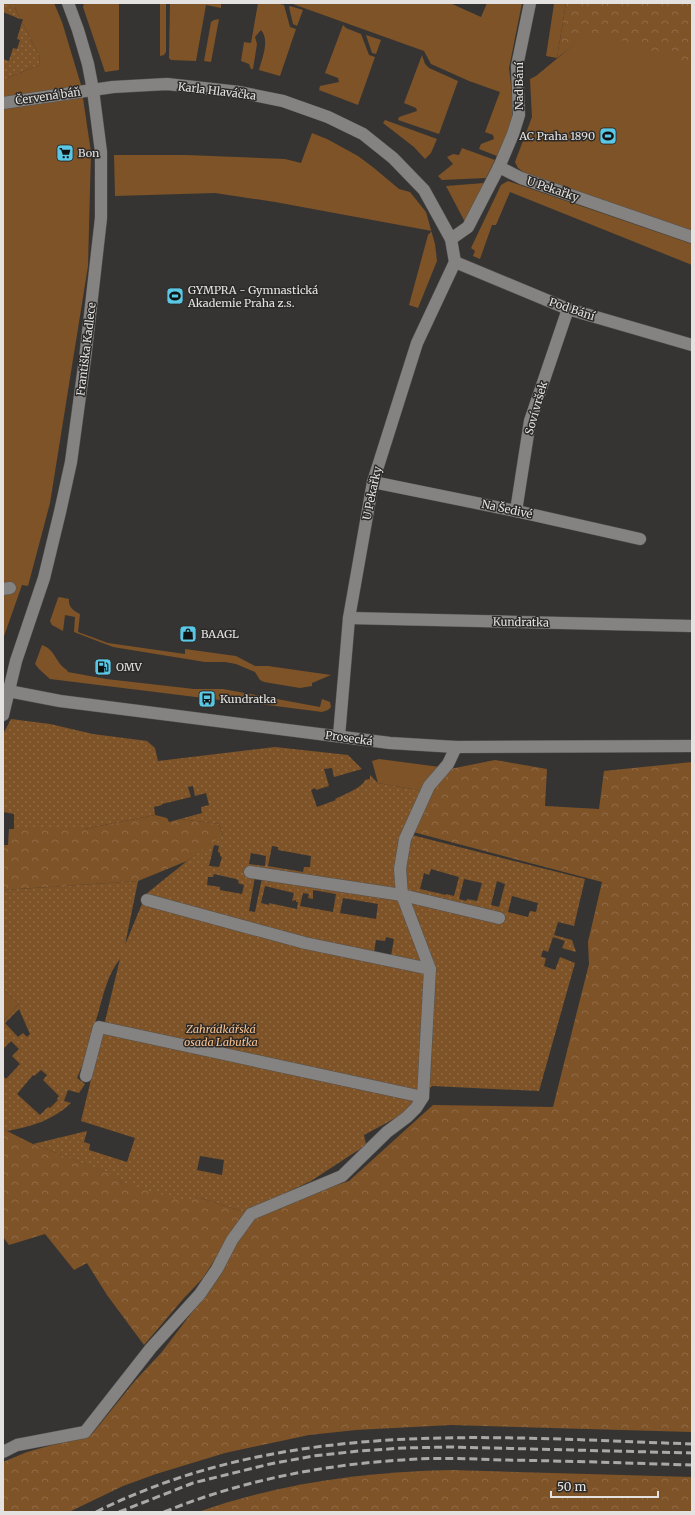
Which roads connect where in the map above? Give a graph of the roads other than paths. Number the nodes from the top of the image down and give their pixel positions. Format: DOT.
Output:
graph roads {
  1 [pos="68,3"];
  2 [pos="530,3"];
  3 [pos="93,90"];
  4 [pos="3,103"];
  5 [pos="499,167"];
  6 [pos="692,237"];
  7 [pos="451,239"];
  8 [pos="455,262"];
  9 [pos="568,309"];
  10 [pos="692,345"];
  11 [pos="373,482"];
  12 [pos="516,511"];
  13 [pos="640,539"];
  14 [pos="349,618"];
  15 [pos="692,626"];
  16 [pos="5,689"];
  17 [pos="3,715"];
  18 [pos="339,736"];
  19 [pos="692,746"];
  20 [pos="456,747"];
  21 [pos="250,872"];
  22 [pos="402,895"];
  23 [pos="147,900"];
  24 [pos="499,918"];
  25 [pos="430,969"];
  26 [pos="86,1076"];
  27 [pos="423,1097"];
  28 [pos="3,1452"];
  1 -- 3 [label="street, Františka Kadlece"];
  2 -- 5 [label="street, Nad Bání"];
  3 -- 4 [label="street, Červená báň"];
  3 -- 7 [label="street, Karla Hlaváčka"];
  3 -- 16 [label="street, Františka Kadlece"];
  5 -- 6 [label="street, U Pekařky"];
  5 -- 7 [label="street"];
  7 -- 8 [label="street, Karla Hlaváčka"];
  8 -- 9 [label="street, Pod Bání"];
  8 -- 11 [label="street, U Pekařky"];
  9 -- 10 [label="street, Pod Bání"];
  9 -- 12 [label="street, Soví vršek"];
  11 -- 12 [label="street, Na Šedivé"];
  11 -- 14 [label="street, U Pekařky"];
  12 -- 13 [label="street, Na Šedivé"];
  14 -- 15 [label="street, Kundratka"];
  14 -- 18 [label="street, U Pekařky"];
  16 -- 17 [label="street, Františka Kadlece"];
  16 -- 18 [label="street, Prosecká"];
  18 -- 20 [label="street, Prosecká"];
  19 -- 20 [label="street, Prosecká"];
  20 -- 22 [label="street"];
  21 -- 22 [label="street"];
  22 -- 24 [label="street"];
  22 -- 25 [label="street"];
  23 -- 25 [label="street"];
  25 -- 27 [label="street"];
  26 -- 27 [label="street"];
  27 -- 28 [label="street"];
}
